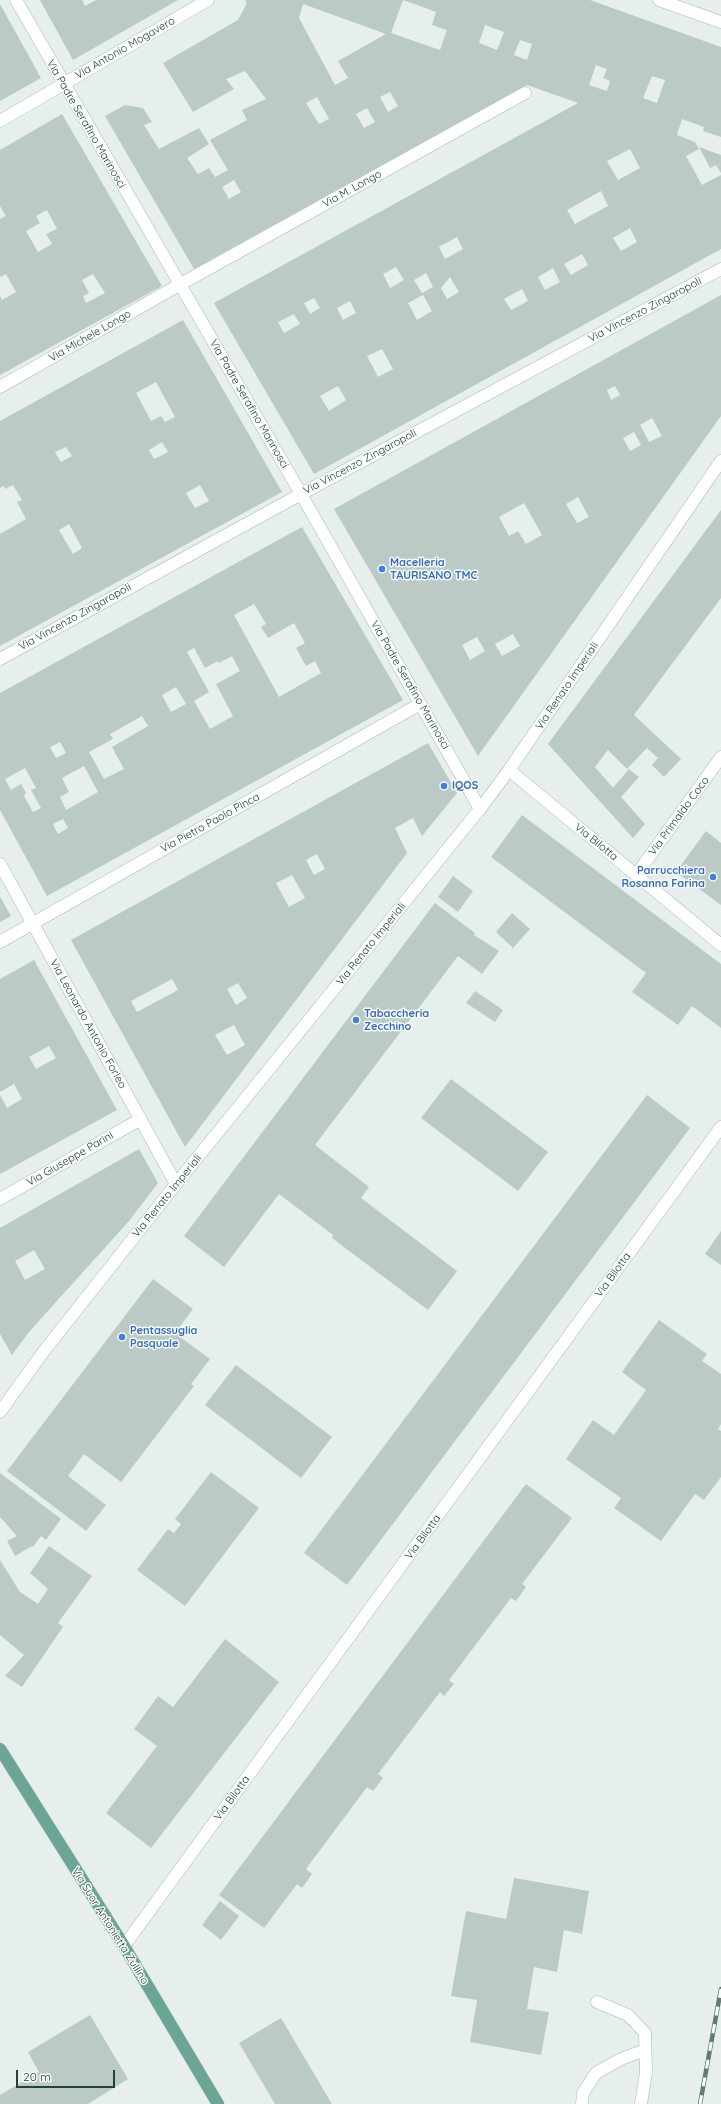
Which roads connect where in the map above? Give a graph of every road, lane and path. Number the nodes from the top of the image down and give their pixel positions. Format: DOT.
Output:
graph roads {
  1 [pos="16,0"];
  2 [pos="208,0"];
  3 [pos="659,0"];
  4 [pos="721,22"];
  5 [pos="63,84"];
  6 [pos="525,93"];
  7 [pos="0,121"];
  8 [pos="721,269"];
  9 [pos="179,285"];
  10 [pos="0,387"];
  11 [pos="721,461"];
  12 [pos="301,494"];
  13 [pos="0,658"];
  14 [pos="420,704"];
  15 [pos="721,757"];
  16 [pos="509,770"];
  17 [pos="480,809"];
  18 [pos="0,864"];
  19 [pos="636,875"];
  20 [pos="33,923"];
  21 [pos="0,942"];
  22 [pos="721,945"];
  23 [pos="141,1119"];
  24 [pos="721,1127"];
  25 [pos="176,1184"];
  26 [pos="0,1199"];
  27 [pos="0,1412"];
  28 [pos="0,1750"];
  29 [pos="124,1946"];
  30 [pos="597,2002"];
  31 [pos="645,2050"];
  32 [pos="218,2104"];
  33 [pos="582,2104"];
  34 [pos="641,2104"];
  1 -- 5 [label="street, Via Padre Serafino Marinosci"];
  2 -- 5 [label="street, Via Antonio Mogavero"];
  3 -- 4 [label="street"];
  5 -- 7 [label="street, Via Antonio Mogavero"];
  5 -- 9 [label="street, Via Padre Serafino Marinosci"];
  6 -- 9 [label="street, Via M. Longo"];
  8 -- 12 [label="street, Via Vincenzo Zingaropoli"];
  9 -- 10 [label="street, Via Michele Longo"];
  9 -- 12 [label="street, Via Padre Serafino Marinosci"];
  11 -- 16 [label="street, Via Renato Imperiali"];
  12 -- 13 [label="street, Via Vincenzo Zingaropoli"];
  12 -- 14 [label="street, Via Padre Serafino Marinosci"];
  14 -- 17 [label="street, Via Padre Serafino Marinosci"];
  14 -- 20 [label="street, Via Pietro Paolo Pinca"];
  15 -- 19 [label="street, Via Primaldo Coco"];
  16 -- 17 [label="street, Via Renato Imperiali"];
  16 -- 19 [label="street, Via Bilotta"];
  17 -- 25 [label="street, Via Renato Imperiali"];
  18 -- 20 [label="street, Via Leonardo Antonio Forleo"];
  19 -- 22 [label="street, Via Bilotta"];
  20 -- 21 [label="street, Via Pietro Paolo Pinca"];
  20 -- 23 [label="street, Via Leonardo Antonio Forleo"];
  23 -- 25 [label="street, Via Leonardo Antonio Forleo"];
  23 -- 26 [label="street, Via Giuseppe Parini"];
  24 -- 29 [label="street, Via Bilotta"];
  25 -- 27 [label="street, Via Renato Imperiali"];
  28 -- 29 [label="main road, Via Suor Antonietta Zullino"];
  29 -- 32 [label="main road, Via Suor Antonietta Zullino"];
  30 -- 31 [label="street"];
  31 -- 33 [label="street"];
  31 -- 34 [label="street"];
}
